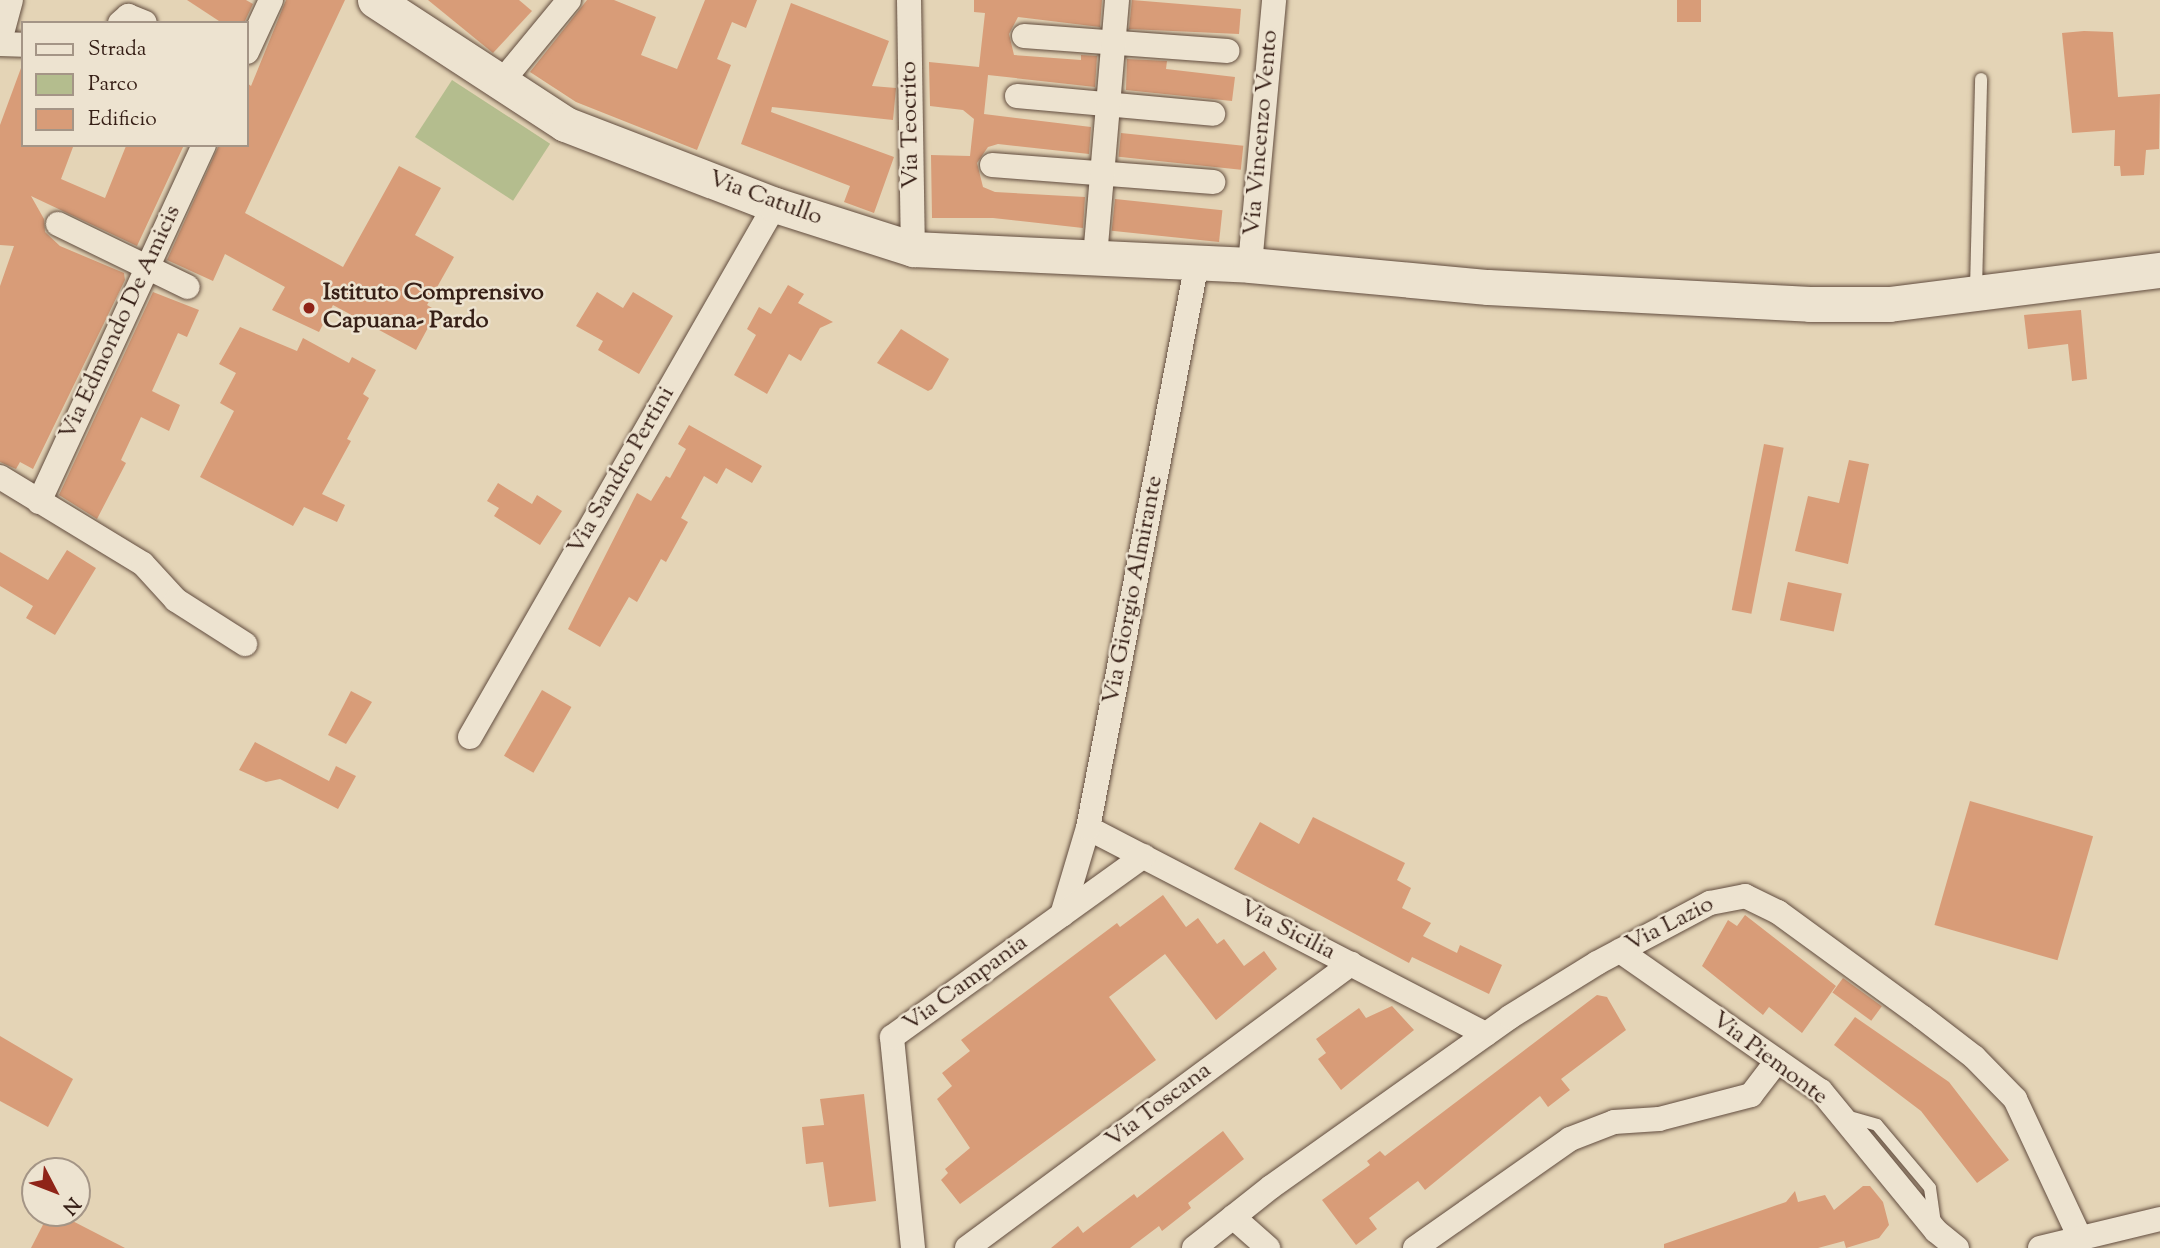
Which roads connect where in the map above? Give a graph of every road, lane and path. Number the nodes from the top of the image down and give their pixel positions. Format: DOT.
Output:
graph roads {
  1 [pos="11,0"];
  2 [pos="271,0"];
  3 [pos="375,0"];
  4 [pos="569,0"];
  5 [pos="909,0"];
  6 [pos="1117,0"];
  7 [pos="1274,0"];
  8 [pos="1024,36"];
  9 [pos="1114,42"];
  10 [pos="0,43"];
  11 [pos="21,45"];
  12 [pos="248,50"];
  13 [pos="1227,51"];
  14 [pos="1981,79"];
  15 [pos="499,85"];
  16 [pos="1017,96"];
  17 [pos="1108,104"];
  18 [pos="1213,114"];
  19 [pos="203,147"];
  20 [pos="992,165"];
  21 [pos="1102,173"];
  22 [pos="1213,182"];
  23 [pos="775,205"];
  24 [pos="58,224"];
  25 [pos="913,249"];
  26 [pos="1094,257"];
  27 [pos="1197,263"];
  28 [pos="1250,265"];
  29 [pos="147,268"];
  30 [pos="2160,270"];
  31 [pos="188,286"];
  32 [pos="1976,293"];
  33 [pos="0,477"];
  34 [pos="39,502"];
  35 [pos="245,645"];
  36 [pos="470,737"];
  37 [pos="1088,828"];
  38 [pos="1144,856"];
  39 [pos="1062,915"];
  40 [pos="1620,951"];
  41 [pos="1351,964"];
  42 [pos="1486,1034"];
  43 [pos="1777,1061"];
  44 [pos="1233,1217"];
  45 [pos="2160,1219"];
  46 [pos="2080,1238"];
  47 [pos="913,1248"];
  48 [pos="967,1248"];
  49 [pos="1194,1248"];
  50 [pos="1268,1248"];
  51 [pos="1415,1248"];
  52 [pos="1957,1248"];
  53 [pos="2040,1248"];
  1 -- 10 [label="street"];
  2 -- 12 [label="street"];
  3 -- 15 [label="street, Via Catullo"];
  4 -- 15 [label="street"];
  5 -- 25 [label="street, Via Teocrito"];
  6 -- 9 [label="street"];
  7 -- 28 [label="street, Via Vincenzo Vento"];
  8 -- 9 [label="street"];
  9 -- 13 [label="street"];
  9 -- 17 [label="street"];
  10 -- 11 [label="street"];
  14 -- 32 [label="lane"];
  15 -- 23 [label="street, Via Catullo"];
  16 -- 17 [label="street"];
  17 -- 18 [label="street"];
  17 -- 21 [label="street"];
  19 -- 29 [label="street, Via Edmondo De Amicis"];
  20 -- 21 [label="street"];
  21 -- 22 [label="street"];
  21 -- 26 [label="street"];
  23 -- 25 [label="street, Via Catullo"];
  23 -- 36 [label="street, Via Sandro Pertini"];
  24 -- 29 [label="street"];
  25 -- 26 [label="street, Via Catullo"];
  26 -- 27 [label="street, Via Catullo"];
  27 -- 28 [label="street, Via Catullo"];
  27 -- 37 [label="street, Via Giorgio Almirante"];
  28 -- 32 [label="street, Via Catullo"];
  29 -- 31 [label="street"];
  29 -- 34 [label="street, Via Edmondo De Amicis"];
  30 -- 32 [label="street, Via Catullo"];
  33 -- 34 [label="street"];
  34 -- 35 [label="street"];
  37 -- 38 [label="street, Via Sicilia"];
  37 -- 39 [label="street, Via Giorgio Almirante"];
  38 -- 39 [label="street, Via Campania"];
  38 -- 41 [label="street, Via Sicilia"];
  39 -- 47 [label="street, Via Campania"];
  40 -- 42 [label="street, Via Lazio"];
  40 -- 43 [label="street, Via Piemonte"];
  40 -- 46 [label="street, Via Lazio"];
  41 -- 42 [label="street, Via Sicilia"];
  41 -- 48 [label="street, Via Toscana"];
  42 -- 44 [label="street, Via Lazio"];
  43 -- 51 [label="street"];
  43 -- 52 [label="street, Via Piemonte"];
  44 -- 49 [label="street, Via Lazio"];
  44 -- 50 [label="street"];
  45 -- 46 [label="street"];
  46 -- 53 [label="street"];
}
